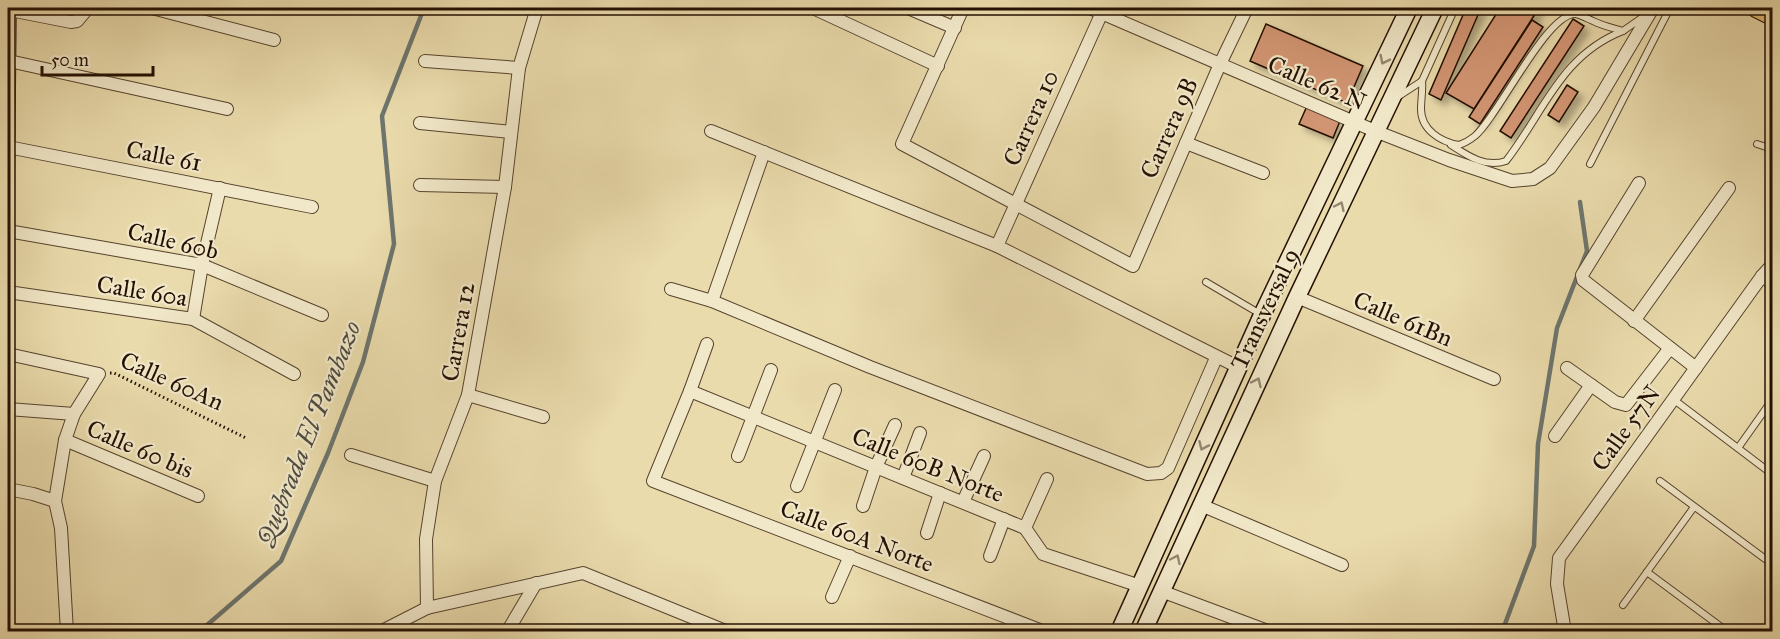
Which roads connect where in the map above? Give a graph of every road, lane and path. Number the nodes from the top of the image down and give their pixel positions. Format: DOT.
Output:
graph roads {
  1 [pos="88,8"];
  2 [pos="152,8"];
  3 [pos="537,8"];
  4 [pos="813,8"];
  5 [pos="908,8"];
  6 [pos="963,8"];
  7 [pos="1090,8"];
  8 [pos="1247,8"];
  9 [pos="1409,8"];
  10 [pos="1435,8"];
  11 [pos="1455,8"];
  12 [pos="1646,8"];
  13 [pos="1653,8"];
  14 [pos="1670,8"];
  15 [pos="1756,8"];
  16 [pos="10,9"];
  17 [pos="1103,10"];
  18 [pos="1773,16"];
  19 [pos="955,28"];
  20 [pos="1623,31"];
  21 [pos="274,40"];
  22 [pos="9,61"];
  23 [pos="425,61"];
  24 [pos="1220,64"];
  25 [pos="938,66"];
  26 [pos="519,68"];
  27 [pos="1422,81"];
  28 [pos="1387,107"];
  29 [pos="227,109"];
  30 [pos="8,121"];
  31 [pos="1354,122"];
  32 [pos="420,123"];
  33 [pos="711,131"];
  34 [pos="1376,131"];
  35 [pos="511,132"];
  36 [pos="1186,143"];
  37 [pos="1449,143"];
  38 [pos="1757,144"];
  39 [pos="8,147"];
  40 [pos="1773,149"];
  41 [pos="764,152"];
  42 [pos="1590,164"];
  43 [pos="8,168"];
  44 [pos="1263,173"];
  45 [pos="1639,183"];
  46 [pos="420,185"];
  47 [pos="505,187"];
  48 [pos="220,188"];
  49 [pos="1729,188"];
  50 [pos="1016,203"];
  51 [pos="312,207"];
  52 [pos="8,231"];
  53 [pos="997,246"];
  54 [pos="202,265"];
  55 [pos="1773,265"];
  56 [pos="1767,279"];
  57 [pos="1206,282"];
  58 [pos="671,289"];
  59 [pos="8,292"];
  60 [pos="1297,297"];
  61 [pos="712,301"];
  62 [pos="322,315"];
  63 [pos="1262,315"];
  64 [pos="193,320"];
  65 [pos="1634,321"];
  66 [pos="707,344"];
  67 [pos="1670,348"];
  68 [pos="8,354"];
  69 [pos="1216,358"];
  70 [pos="1238,367"];
  71 [pos="1567,368"];
  72 [pos="1696,368"];
  73 [pos="771,370"];
  74 [pos="99,374"];
  75 [pos="294,374"];
  76 [pos="1494,379"];
  77 [pos="1591,385"];
  78 [pos="835,390"];
  79 [pos="690,391"];
  80 [pos="468,395"];
  81 [pos="1673,399"];
  82 [pos="1773,400"];
  83 [pos="8,409"];
  84 [pos="74,414"];
  85 [pos="753,416"];
  86 [pos="543,417"];
  87 [pos="895,425"];
  88 [pos="920,433"];
  89 [pos="1555,436"];
  90 [pos="246,438"];
  91 [pos="65,440"];
  92 [pos="814,442"];
  93 [pos="1738,448"];
  94 [pos="351,455"];
  95 [pos="738,456"];
  96 [pos="984,456"];
  97 [pos="876,467"];
  98 [pos="1773,474"];
  99 [pos="903,478"];
  100 [pos="1047,479"];
  101 [pos="435,481"];
  102 [pos="1660,481"];
  103 [pos="797,486"];
  104 [pos="8,489"];
  105 [pos="940,493"];
  106 [pos="198,496"];
  107 [pos="55,501"];
  108 [pos="963,502"];
  109 [pos="1200,505"];
  110 [pos="863,506"];
  111 [pos="1694,507"];
  112 [pos="1004,519"];
  113 [pos="1025,528"];
  114 [pos="927,532"];
  115 [pos="850,556"];
  116 [pos="990,556"];
  117 [pos="1773,564"];
  118 [pos="1342,565"];
  119 [pos="1647,572"];
  120 [pos="536,583"];
  121 [pos="1140,586"];
  122 [pos="1161,591"];
  123 [pos="832,597"];
  124 [pos="1623,605"];
  125 [pos="427,608"];
  126 [pos="1268,631"];
  127 [pos="67,632"];
  128 [pos="380,632"];
  129 [pos="507,632"];
  130 [pos="728,632"];
  131 [pos="1046,632"];
  132 [pos="1119,632"];
  133 [pos="1143,632"];
  134 [pos="1565,632"];
  135 [pos="1728,632"];
  1 -- 16 [label="street"];
  2 -- 21 [label="street"];
  3 -- 26 [label="street, Carrera 12"];
  4 -- 25 [label="street"];
  5 -- 19 [label="street"];
  6 -- 19 [label="street"];
  7 -- 17 [label="street, Calle 62 N"];
  8 -- 24 [label="street, Carrera 9B"];
  9 -- 31 [label="main road, Transversal 9, one-way"];
  10 -- 28 [label="main road, Transversal 9"];
  11 -- 27 [label="lane"];
  12 -- 20 [label="lane"];
  13 -- 34 [label="street, Calle 62 N"];
  14 -- 42 [label="lane"];
  15 -- 18 [label="main road"];
  16 -- 22 [label="street"];
  17 -- 24 [label="street, Calle 62 N"];
  17 -- 50 [label="street, Carrera 10"];
  19 -- 25 [label="street"];
  20 -- 37 [label="lane"];
  20 -- 37 [label="lane"];
  22 -- 29 [label="street"];
  22 -- 30 [label="street"];
  23 -- 26 [label="street"];
  24 -- 31 [label="street, Calle 62 N"];
  24 -- 36 [label="street, Carrera 9B"];
  25 -- 50 [label="street"];
  26 -- 35 [label="street, Carrera 12"];
  27 -- 28 [label="lane"];
  27 -- 37 [label="lane"];
  28 -- 34 [label="main road, Transversal 9"];
  30 -- 39 [label="street"];
  31 -- 34 [label="street, Calle 62 N"];
  31 -- 63 [label="main road, Transversal 9"];
  32 -- 35 [label="street"];
  33 -- 41 [label="street"];
  60 -- 34 [label="main road, Transversal 9, one-way"];
  35 -- 47 [label="street, Carrera 12"];
  36 -- 44 [label="street"];
  36 -- 50 [label="street, Carrera 9B"];
  38 -- 40 [label="lane"];
  39 -- 43 [label="street"];
  39 -- 48 [label="street, Calle 61"];
  41 -- 53 [label="street"];
  41 -- 61 [label="street"];
  45 -- 65 [label="street"];
  46 -- 47 [label="street"];
  47 -- 80 [label="street, Carrera 12"];
  48 -- 51 [label="street, Calle 61"];
  48 -- 54 [label="street"];
  49 -- 65 [label="street"];
  50 -- 53 [label="street, Carrera 10"];
  52 -- 54 [label="street, Calle 60b"];
  53 -- 69 [label="street"];
  54 -- 62 [label="street, Calle 60b"];
  54 -- 64 [label="street"];
  55 -- 56 [label="street, Calle 57N"];
  56 -- 72 [label="street, Calle 57N"];
  57 -- 63 [label="lane"];
  58 -- 61 [label="street"];
  59 -- 64 [label="street, Calle 60a"];
  60 -- 76 [label="street, Calle 61Bn"];
  109 -- 60 [label="main road, Transversal 9, one-way"];
  61 -- 69 [label="street"];
  63 -- 70 [label="main road, Transversal 9"];
  64 -- 75 [label="street, Calle 60a"];
  65 -- 67 [label="street"];
  66 -- 79 [label="street"];
  67 -- 72 [label="street"];
  67 -- 77 [label="street"];
  68 -- 74 [label="street, Calle 60An"];
  69 -- 70 [label="street"];
  70 -- 121 [label="main road, Transversal 9, one-way"];
  71 -- 77 [label="street"];
  72 -- 81 [label="street, Calle 57N"];
  73 -- 85 [label="street"];
  74 -- 84 [label="street"];
  74 -- 90 [label="path, Calle 60An"];
  77 -- 89 [label="street"];
  78 -- 92 [label="street"];
  79 -- 85 [label="street, Calle 60B Norte"];
  79 -- 115 [label="street, Calle 60A Norte"];
  80 -- 86 [label="street"];
  80 -- 101 [label="street, Carrera 12"];
  81 -- 93 [label="lane"];
  81 -- 134 [label="street, Calle 57N"];
  82 -- 93 [label="lane"];
  83 -- 84 [label="street"];
  84 -- 91 [label="street"];
  85 -- 92 [label="street, Calle 60B Norte"];
  85 -- 95 [label="street"];
  87 -- 97 [label="street"];
  88 -- 99 [label="street"];
  91 -- 106 [label="street, Calle 60 bis"];
  91 -- 107 [label="street"];
  92 -- 97 [label="street, Calle 60B Norte"];
  92 -- 103 [label="street"];
  93 -- 98 [label="lane"];
  94 -- 101 [label="street"];
  96 -- 108 [label="street"];
  97 -- 99 [label="street, Calle 60B Norte"];
  97 -- 110 [label="street"];
  99 -- 105 [label="street, Calle 60B Norte"];
  100 -- 113 [label="street"];
  101 -- 125 [label="street, Carrera 12"];
  102 -- 111 [label="lane"];
  104 -- 107 [label="street"];
  105 -- 108 [label="street, Calle 60B Norte"];
  105 -- 114 [label="street"];
  107 -- 127 [label="street"];
  108 -- 112 [label="street, Calle 60B Norte"];
  109 -- 118 [label="street"];
  122 -- 109 [label="main road, Transversal 9, one-way"];
  111 -- 117 [label="lane"];
  111 -- 119 [label="lane"];
  112 -- 113 [label="street, Calle 60B Norte"];
  112 -- 116 [label="street"];
  113 -- 121 [label="street, Calle 60B Norte"];
  115 -- 123 [label="street"];
  115 -- 131 [label="street, Calle 60A Norte"];
  119 -- 124 [label="lane"];
  119 -- 135 [label="lane"];
  120 -- 125 [label="street"];
  120 -- 129 [label="street"];
  120 -- 130 [label="street"];
  121 -- 132 [label="main road, Transversal 9"];
  122 -- 126 [label="street"];
  122 -- 133 [label="main road, Transversal 9"];
  125 -- 128 [label="street"];
}
